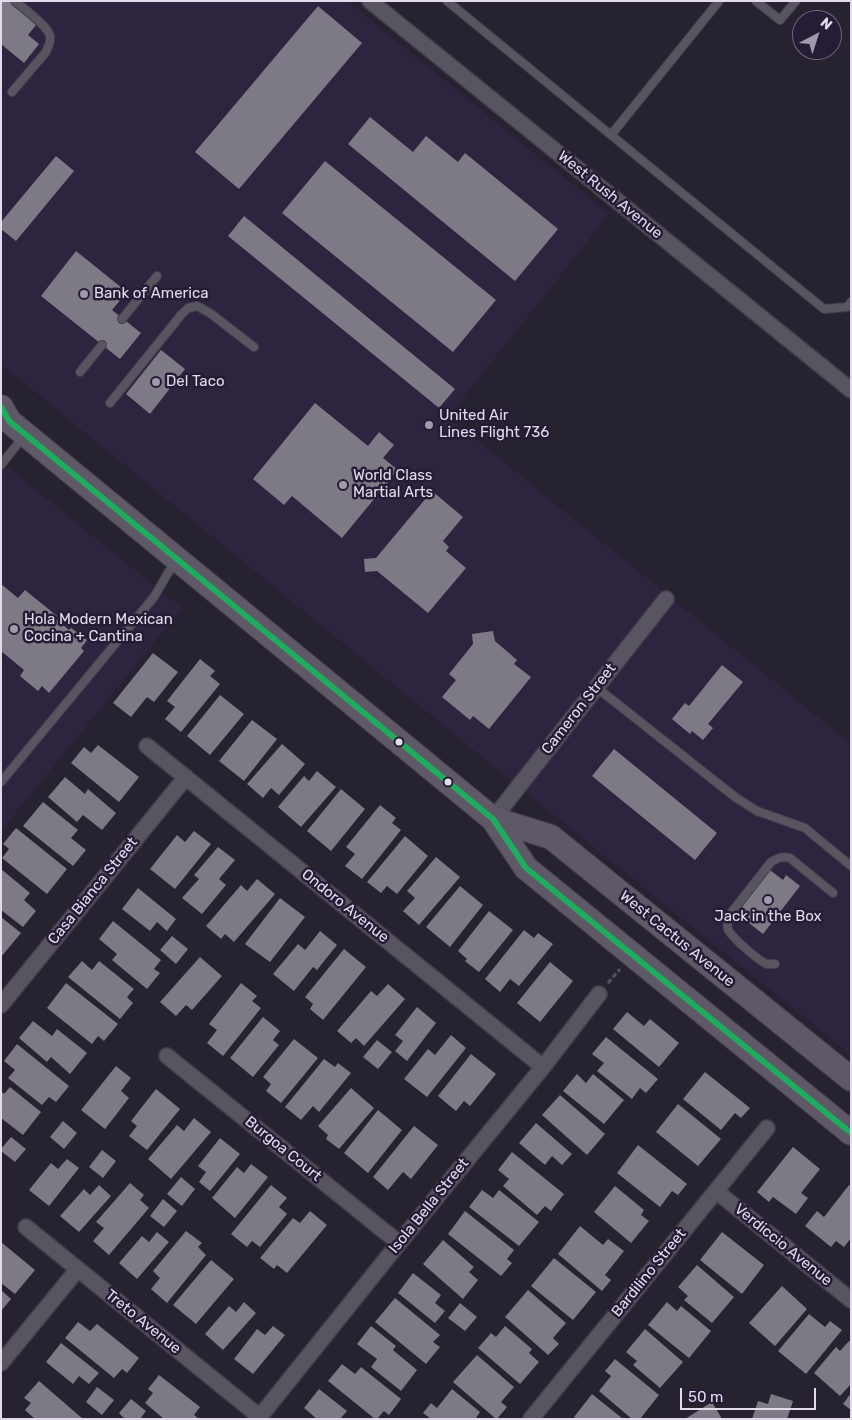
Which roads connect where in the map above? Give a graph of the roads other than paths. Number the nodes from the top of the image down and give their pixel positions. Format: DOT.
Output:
graph roads {
  1 [pos="15,1"];
  2 [pos="370,1"];
  3 [pos="447,1"];
  4 [pos="719,1"];
  5 [pos="756,1"];
  6 [pos="796,1"];
  7 [pos="12,92"];
  8 [pos="612,135"];
  9 [pos="157,276"];
  10 [pos="851,302"];
  11 [pos="122,319"];
  12 [pos="102,344"];
  13 [pos="254,347"];
  14 [pos="80,372"];
  15 [pos="849,385"];
  16 [pos="110,403"];
  17 [pos="9,421"];
  18 [pos="1,465"];
  19 [pos="176,559"];
  20 [pos="666,599"];
  21 [pos="596,687"];
  22 [pos="146,746"];
  23 [pos="186,777"];
  24 [pos="1,782"];
  25 [pos="493,819"];
  26 [pos="851,866"];
  27 [pos="833,893"];
  28 [pos="775,964"];
  29 [pos="600,994"];
  30 [pos="1,1005"];
  31 [pos="167,1056"];
  32 [pos="542,1067"];
  33 [pos="851,1079"];
  34 [pos="766,1128"];
  35 [pos="851,1133"];
  36 [pos="716,1191"];
  37 [pos="26,1227"];
  38 [pos="398,1242"];
  39 [pos="78,1269"];
  40 [pos="851,1300"];
  41 [pos="1,1363"];
  42 [pos="259,1418"];
  43 [pos="531,1419"];
  1 -- 7 [label="lane"];
  2 -- 15 [label="street, West Rush Avenue"];
  3 -- 8 [label="lane"];
  4 -- 8 [label="lane"];
  5 -- 6 [label="lane"];
  8 -- 10 [label="lane"];
  9 -- 11 [label="lane"];
  12 -- 14 [label="lane"];
  13 -- 16 [label="lane"];
  17 -- 18 [label="lane"];
  17 -- 19 [label="main road, West Cactus Avenue"];
  19 -- 24 [label="lane"];
  19 -- 25 [label="main road, West Cactus Avenue"];
  20 -- 21 [label="street, Cameron Street"];
  21 -- 25 [label="street, Cameron Street"];
  21 -- 26 [label="lane"];
  22 -- 23 [label="street, Ondoro Avenue"];
  23 -- 30 [label="street, Casa Bianca Street"];
  23 -- 32 [label="street, Ondoro Avenue"];
  25 -- 33 [label="main road, West Cactus Avenue"];
  25 -- 35 [label="main road, West Cactus Avenue"];
  27 -- 28 [label="lane"];
  29 -- 32 [label="street, Isola Bella Street"];
  31 -- 38 [label="street, Burgoa Court"];
  32 -- 38 [label="street, Isola Bella Street"];
  34 -- 36 [label="street, Bardilino Street"];
  36 -- 40 [label="street, Verdiccio Avenue"];
  36 -- 43 [label="street, Bardilino Street"];
  37 -- 39 [label="street, Treto Avenue"];
  38 -- 42 [label="street, Isola Bella Street"];
  39 -- 41 [label="street"];
  39 -- 42 [label="street, Treto Avenue"];
}
